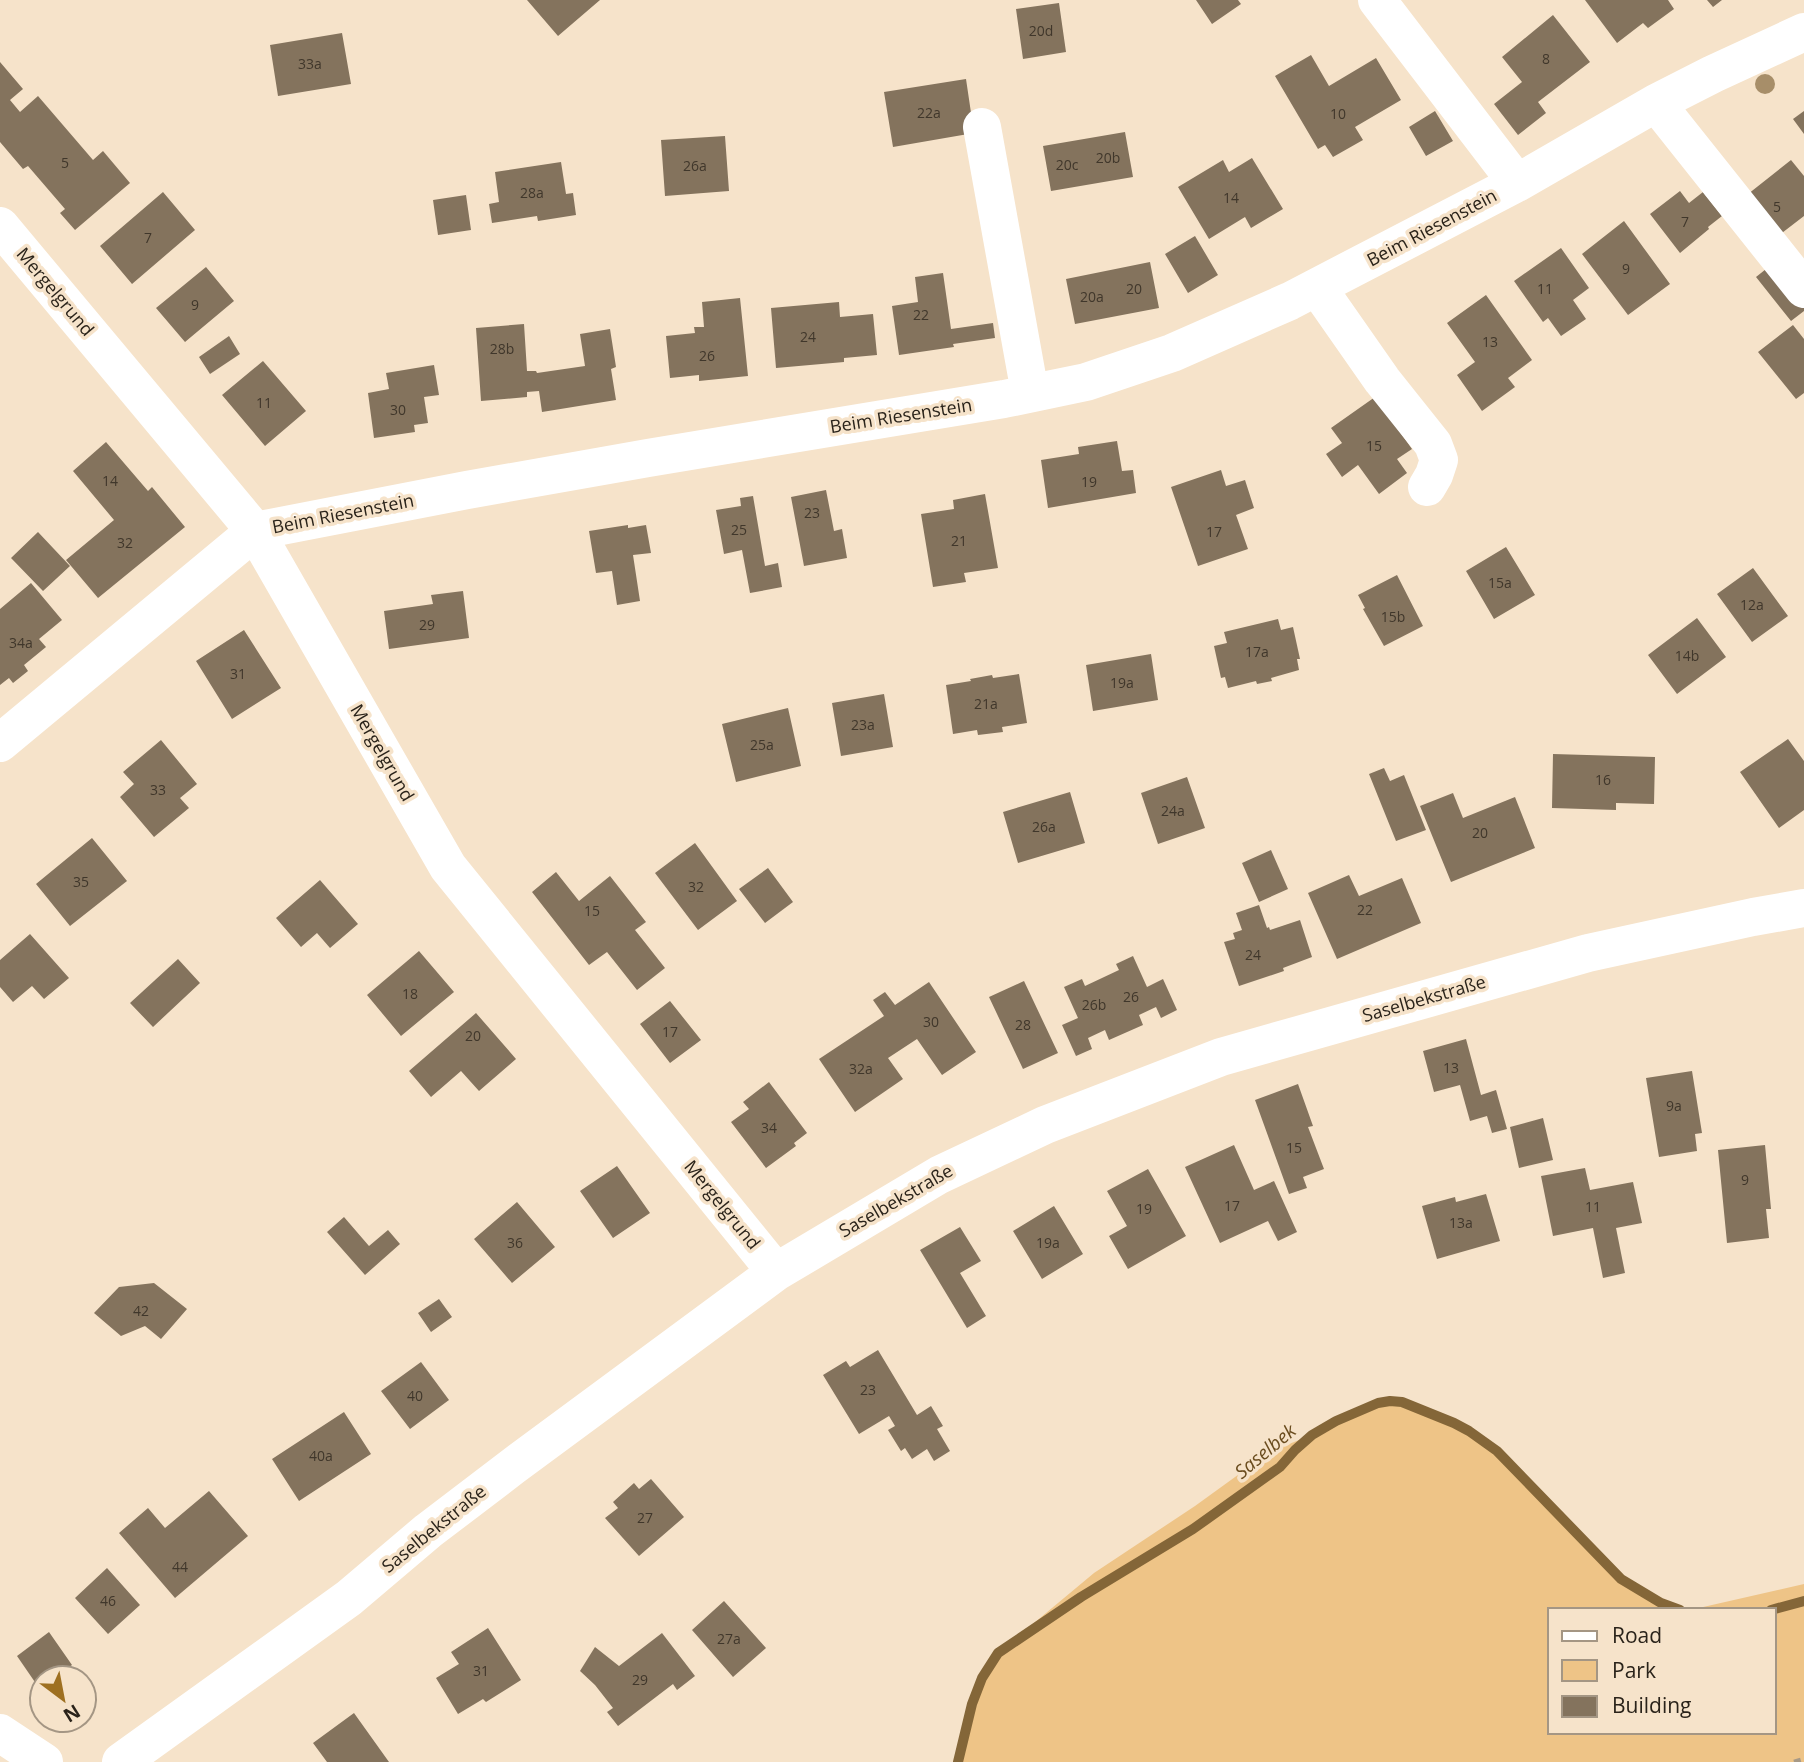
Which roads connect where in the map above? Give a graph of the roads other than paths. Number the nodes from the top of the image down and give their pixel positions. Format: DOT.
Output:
graph roads {
  1 [pos="1377,0"];
  2 [pos="1804,32"];
  3 [pos="1656,103"];
  4 [pos="982,127"];
  5 [pos="1517,183"];
  6 [pos="0,226"];
  7 [pos="1317,287"];
  8 [pos="1804,289"];
  9 [pos="1030,393"];
  10 [pos="1427,487"];
  11 [pos="255,531"];
  12 [pos="0,743"];
  13 [pos="1804,908"];
  14 [pos="776,1272"];
  15 [pos="0,1734"];
  16 [pos="44,1762"];
  17 [pos="121,1762"];
  1 -- 5 [label="street"];
  2 -- 3 [label="street, Beim Riesenstein"];
  3 -- 5 [label="street, Beim Riesenstein"];
  3 -- 8 [label="street"];
  4 -- 9 [label="street"];
  5 -- 7 [label="street, Beim Riesenstein"];
  6 -- 11 [label="street, Mergelgrund"];
  7 -- 9 [label="street, Beim Riesenstein"];
  7 -- 10 [label="street"];
  9 -- 11 [label="street, Beim Riesenstein"];
  11 -- 12 [label="street, Beim Riesenstein"];
  11 -- 14 [label="street, Mergelgrund"];
  13 -- 14 [label="street, Saselbekstraße"];
  14 -- 17 [label="street, Saselbekstraße"];
  15 -- 16 [label="street"];
}
